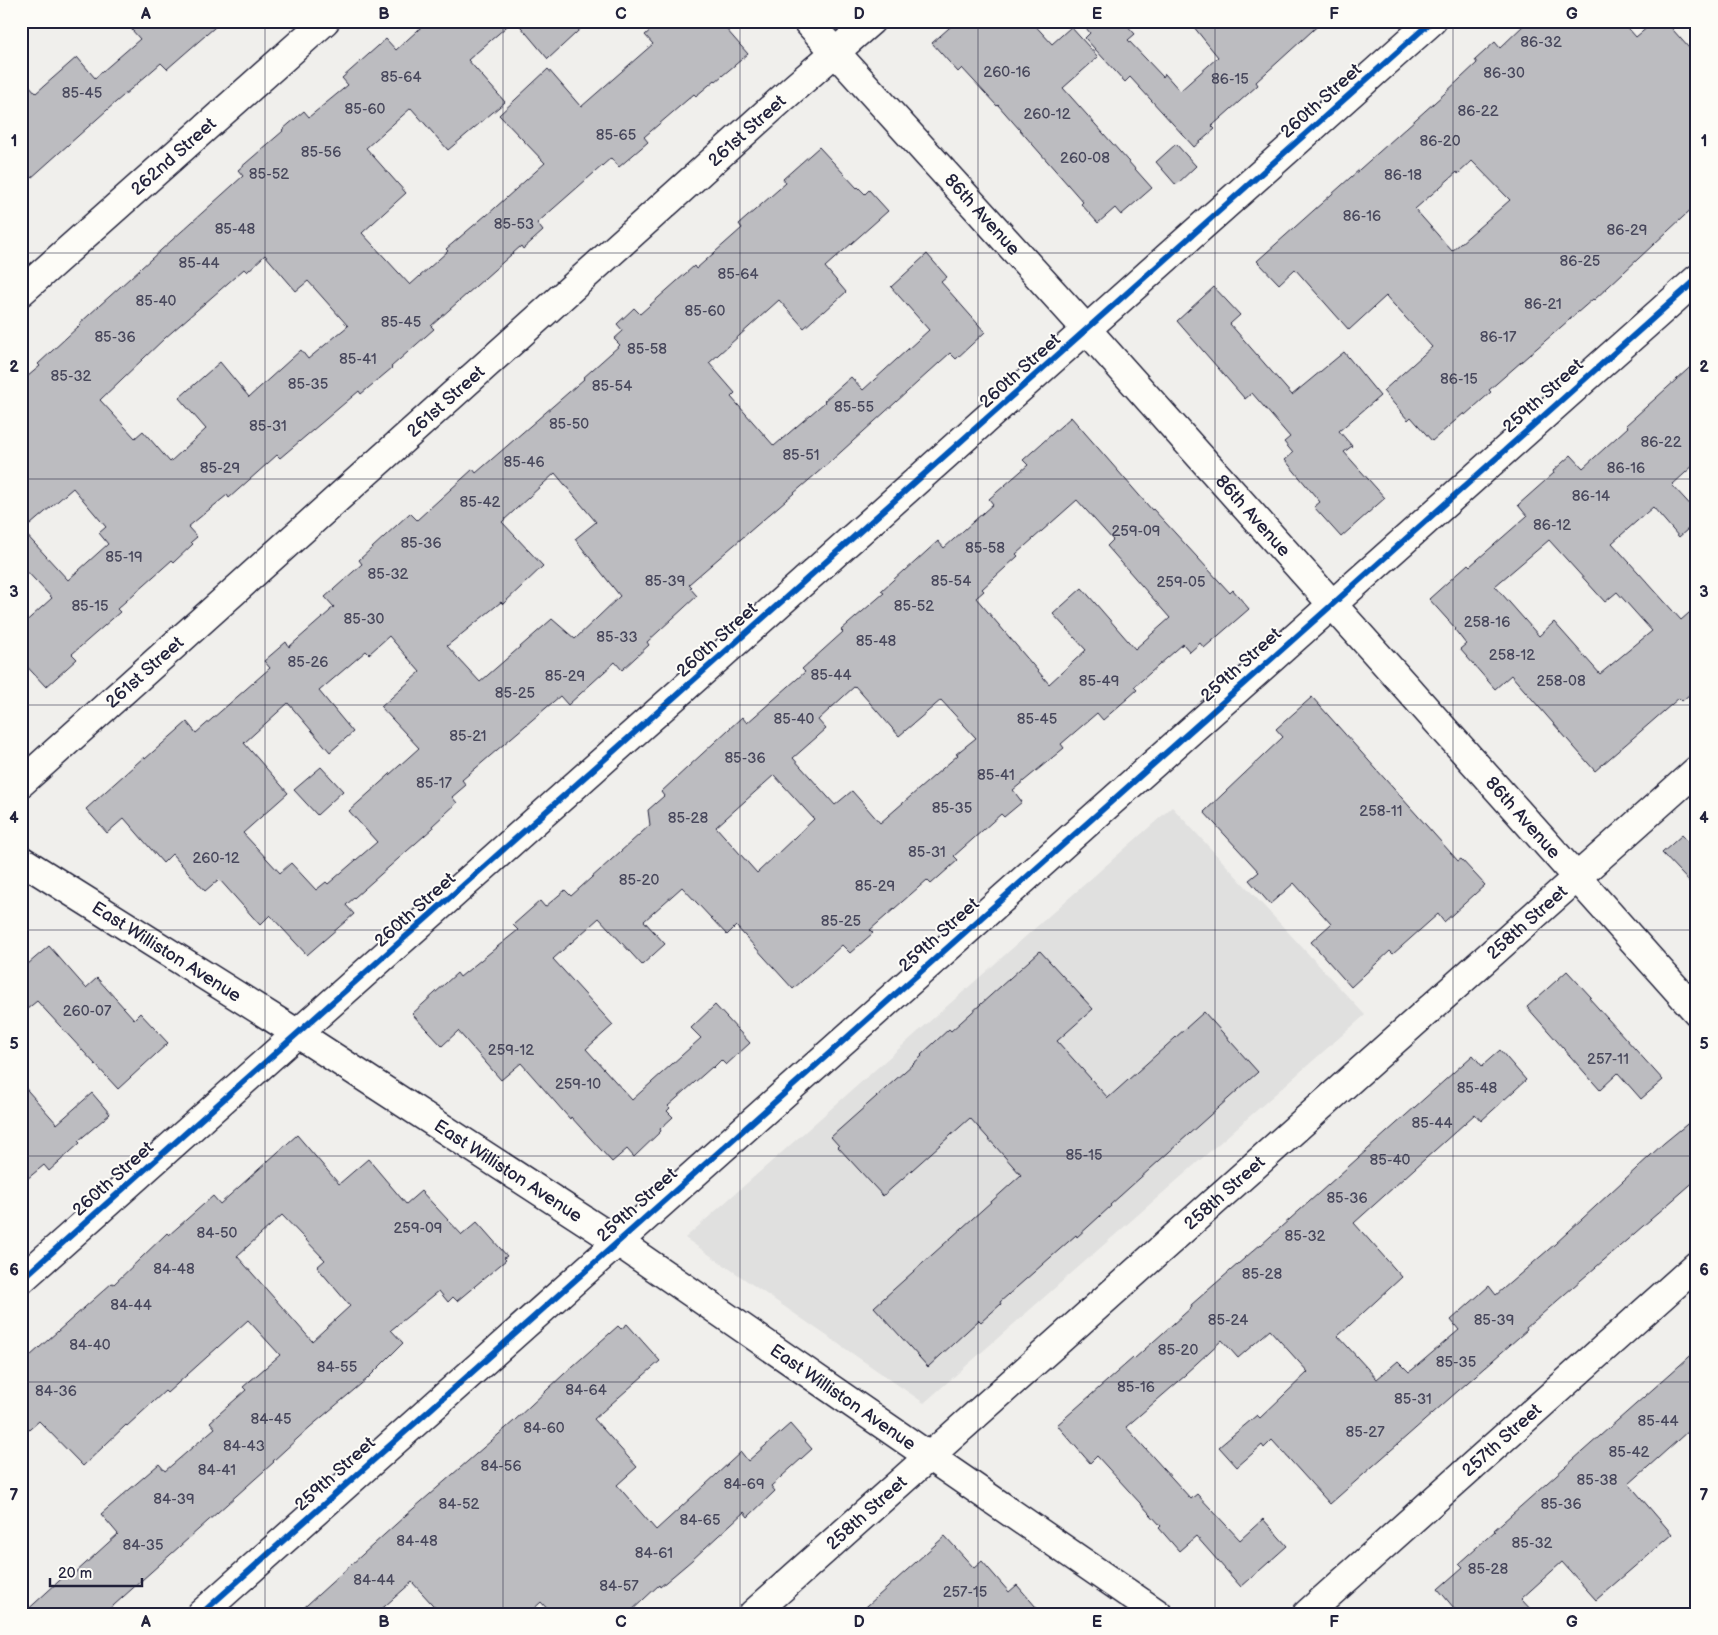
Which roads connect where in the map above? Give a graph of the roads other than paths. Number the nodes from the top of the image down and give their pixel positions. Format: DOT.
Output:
graph roads {
  1 [pos="325,21"];
  2 [pos="807,21"];
  3 [pos="871,21"];
  4 [pos="1432,21"];
  5 [pos="835,54"];
  6 [pos="1697,278"];
  7 [pos="21,292"];
  8 [pos="1088,330"];
  9 [pos="1332,604"];
  10 [pos="1697,770"];
  11 [pos="21,783"];
  12 [pos="21,860"];
  13 [pos="1577,877"];
  14 [pos="1697,1012"];
  15 [pos="298,1034"];
  16 [pos="618,1242"];
  17 [pos="1697,1265"];
  18 [pos="21,1280"];
  19 [pos="930,1456"];
  20 [pos="201,1614"];
  21 [pos="753,1614"];
  22 [pos="1158,1614"];
  23 [pos="1306,1614"];
  1 -- 7 [label="street, 262nd Street"];
  2 -- 5 [label="street, 86th Avenue"];
  3 -- 5 [label="street, 261st Street"];
  4 -- 8 [label="street, 260th Street"];
  5 -- 8 [label="street, 86th Avenue"];
  5 -- 11 [label="street, 261st Street"];
  6 -- 9 [label="street, 259th Street"];
  8 -- 9 [label="street, 86th Avenue"];
  8 -- 15 [label="street, 260th Street"];
  9 -- 13 [label="street, 86th Avenue"];
  9 -- 16 [label="street, 259th Street"];
  10 -- 13 [label="street, 258th Street"];
  12 -- 15 [label="street, East Williston Avenue"];
  13 -- 14 [label="street, 86th Avenue"];
  13 -- 19 [label="street, 258th Street"];
  15 -- 16 [label="street, East Williston Avenue"];
  15 -- 18 [label="street, 260th Street"];
  16 -- 19 [label="street, East Williston Avenue"];
  16 -- 20 [label="street, 259th Street"];
  17 -- 23 [label="street, 257th Street"];
  19 -- 21 [label="street, 258th Street"];
  19 -- 22 [label="street, East Williston Avenue"];
}
